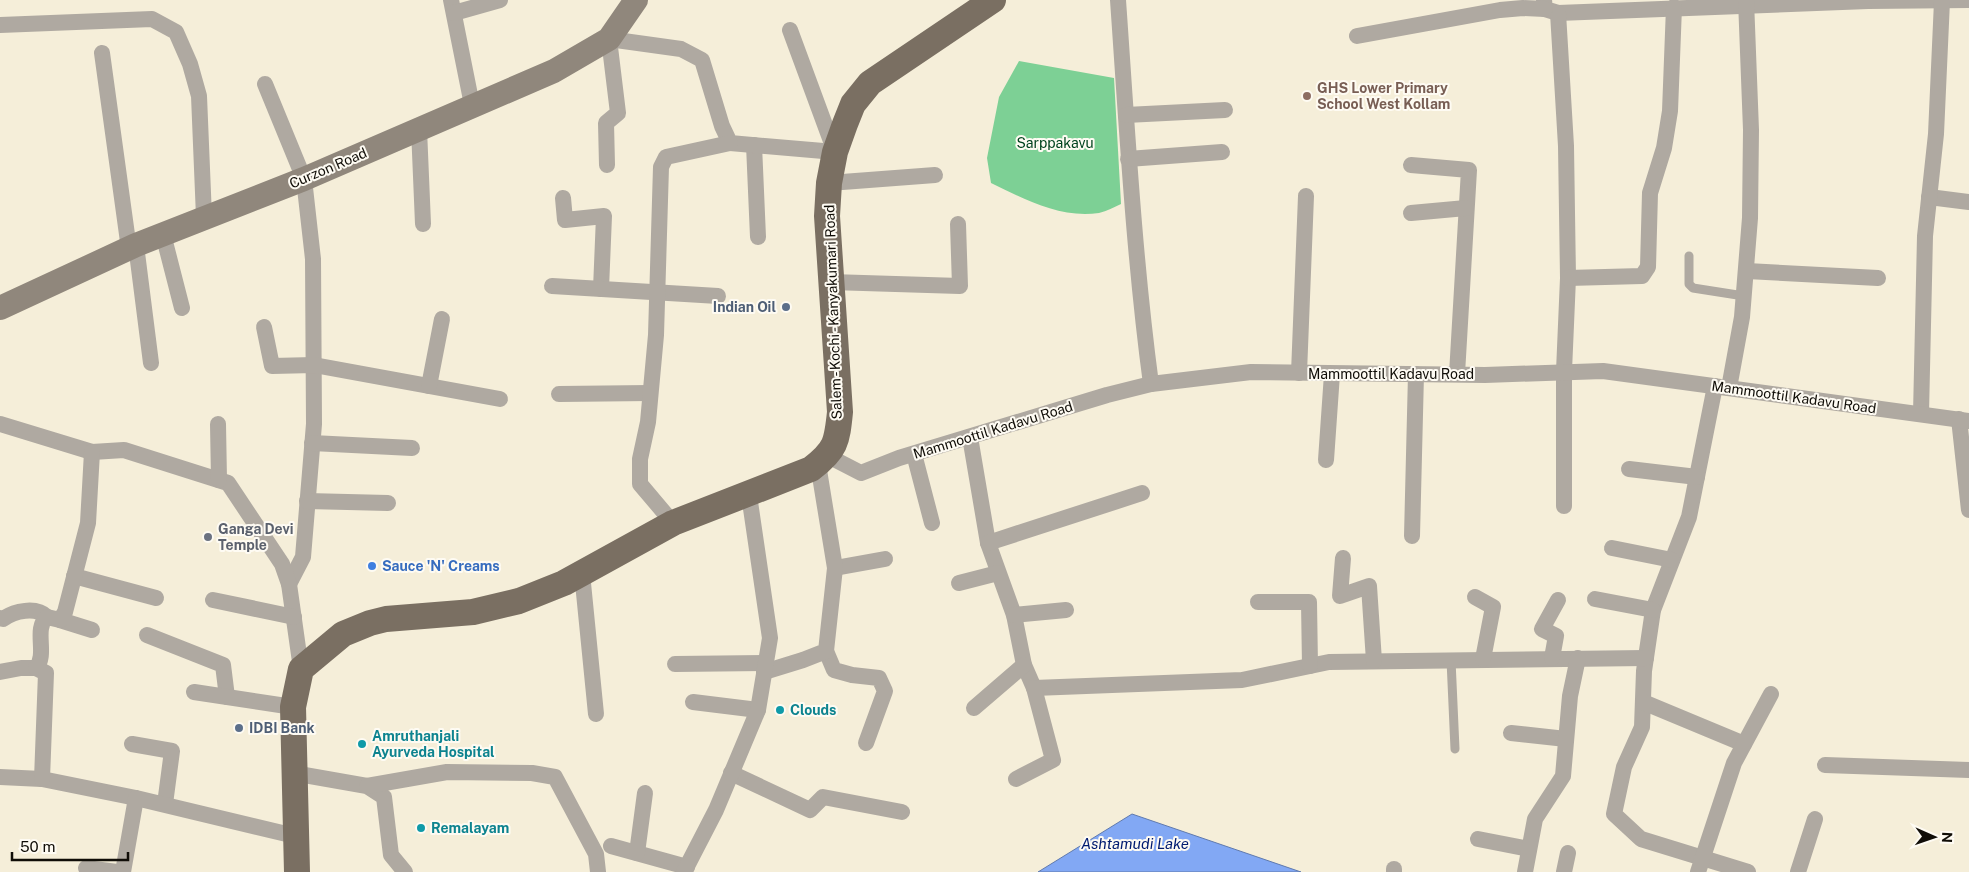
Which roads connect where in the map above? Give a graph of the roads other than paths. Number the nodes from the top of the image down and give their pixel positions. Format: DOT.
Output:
graph roads {
  1 [pos="500,0"];
  2 [pos="636,0"];
  3 [pos="993,0"];
  4 [pos="1118,0"];
  5 [pos="1868,0"];
  6 [pos="1920,0"];
  7 [pos="1942,0"];
  8 [pos="1969,0"];
  9 [pos="1746,3"];
  10 [pos="452,6"];
  11 [pos="1549,7"];
  12 [pos="1674,7"];
  13 [pos="0,25"];
  14 [pos="790,30"];
  15 [pos="1357,36"];
  16 [pos="610,39"];
  17 [pos="102,53"];
  18 [pos="265,84"];
  19 [pos="472,105"];
  20 [pos="1225,110"];
  21 [pos="1126,115"];
  22 [pos="418,129"];
  23 [pos="730,143"];
  24 [pos="754,145"];
  25 [pos="835,152"];
  26 [pos="1222,152"];
  27 [pos="1128,159"];
  28 [pos="607,165"];
  29 [pos="1411,165"];
  30 [pos="935,175"];
  31 [pos="304,178"];
  32 [pos="829,182"];
  33 [pos="1306,196"];
  34 [pos="1929,197"];
  35 [pos="563,198"];
  36 [pos="1969,202"];
  37 [pos="1466,208"];
  38 [pos="1411,213"];
  39 [pos="204,217"];
  40 [pos="423,224"];
  41 [pos="958,224"];
  42 [pos="163,234"];
  43 [pos="758,238"];
  44 [pos="132,247"];
  45 [pos="1689,256"];
  46 [pos="1747,271"];
  47 [pos="1568,278"];
  48 [pos="1878,278"];
  49 [pos="831,282"];
  50 [pos="552,286"];
  51 [pos="601,289"];
  52 [pos="657,292"];
  53 [pos="718,296"];
  54 [pos="1744,296"];
  55 [pos="0,308"];
  56 [pos="182,308"];
  57 [pos="442,319"];
  58 [pos="264,327"];
  59 [pos="151,363"];
  60 [pos="314,365"];
  61 [pos="1564,371"];
  62 [pos="1299,373"];
  63 [pos="1332,374"];
  64 [pos="1416,374"];
  65 [pos="1457,374"];
  66 [pos="1151,384"];
  67 [pos="429,386"];
  68 [pos="1722,387"];
  69 [pos="650,393"];
  70 [pos="559,394"];
  71 [pos="500,399"];
  72 [pos="1921,414"];
  73 [pos="1964,420"];
  74 [pos="0,424"];
  75 [pos="218,424"];
  76 [pos="970,436"];
  77 [pos="312,443"];
  78 [pos="412,448"];
  79 [pos="92,452"];
  80 [pos="914,454"];
  81 [pos="823,460"];
  82 [pos="1326,460"];
  83 [pos="1629,469"];
  84 [pos="1697,477"];
  85 [pos="219,480"];
  86 [pos="1142,493"];
  87 [pos="749,495"];
  88 [pos="307,501"];
  89 [pos="388,503"];
  90 [pos="1564,506"];
  91 [pos="1969,510"];
  92 [pos="673,523"];
  93 [pos="932,523"];
  94 [pos="1412,536"];
  95 [pos="988,543"];
  96 [pos="1612,548"];
  97 [pos="1343,558"];
  98 [pos="885,559"];
  99 [pos="1672,560"];
  100 [pos="835,568"];
  101 [pos="582,573"];
  102 [pos="998,573"];
  103 [pos="74,576"];
  104 [pos="959,583"];
  105 [pos="289,584"];
  106 [pos="1475,597"];
  107 [pos="156,598"];
  108 [pos="213,600"];
  109 [pos="1558,600"];
  110 [pos="1595,600"];
  111 [pos="1258,602"];
  112 [pos="1066,610"];
  113 [pos="1653,610"];
  114 [pos="1014,614"];
  115 [pos="294,617"];
  116 [pos="0,618"];
  117 [pos="54,619"];
  118 [pos="92,630"];
  119 [pos="147,635"];
  120 [pos="826,651"];
  121 [pos="1552,658"];
  122 [pos="1578,658"];
  123 [pos="1646,658"];
  124 [pos="1483,659"];
  125 [pos="1451,660"];
  126 [pos="1374,661"];
  127 [pos="675,664"];
  128 [pos="1024,665"];
  129 [pos="1310,666"];
  130 [pos="765,667"];
  131 [pos="36,668"];
  132 [pos="301,669"];
  133 [pos="0,672"];
  134 [pos="1034,688"];
  135 [pos="194,692"];
  136 [pos="1771,694"];
  137 [pos="227,697"];
  138 [pos="693,702"];
  139 [pos="1643,702"];
  140 [pos="293,707"];
  141 [pos="974,708"];
  142 [pos="758,710"];
  143 [pos="596,714"];
  144 [pos="1511,733"];
  145 [pos="1566,739"];
  146 [pos="866,743"];
  147 [pos="132,744"];
  148 [pos="1744,744"];
  149 [pos="1456,749"];
  150 [pos="1825,766"];
  151 [pos="1969,770"];
  152 [pos="293,772"];
  153 [pos="731,773"];
  154 [pos="0,777"];
  155 [pos="42,779"];
  156 [pos="1016,779"];
  157 [pos="368,786"];
  158 [pos="645,792"];
  159 [pos="136,798"];
  160 [pos="165,804"];
  161 [pos="902,812"];
  162 [pos="1816,819"];
  163 [pos="295,836"];
  164 [pos="1478,839"];
  165 [pos="611,846"];
  166 [pos="1529,849"];
  167 [pos="637,853"];
  168 [pos="1568,853"];
  169 [pos="1701,865"];
  170 [pos="86,868"];
  171 [pos="685,869"];
  172 [pos="117,872"];
  173 [pos="123,872"];
  174 [pos="297,872"];
  175 [pos="405,872"];
  176 [pos="598,872"];
  177 [pos="1525,872"];
  178 [pos="1564,872"];
  179 [pos="1748,872"];
  180 [pos="1798,872"];
  1 -- 10 [label="street"];
  2 -- 16 [label="main road, Curzon Road"];
  3 -- 25 [label="main road, Salem - Kochi - Kanyakumari Road"];
  4 -- 21 [label="street"];
  5 -- 6 [label="street"];
  5 -- 9 [label="street"];
  6 -- 7 [label="street"];
  7 -- 8 [label="street"];
  7 -- 34 [label="street"];
  9 -- 12 [label="street"];
  9 -- 46 [label="street"];
  10 -- 19 [label="street"];
  11 -- 12 [label="street"];
  11 -- 15 [label="street"];
  11 -- 47 [label="street"];
  12 -- 47 [label="street"];
  13 -- 39 [label="street"];
  14 -- 25 [label="street"];
  16 -- 19 [label="main road, Curzon Road"];
  16 -- 23 [label="street"];
  16 -- 28 [label="street"];
  17 -- 44 [label="street"];
  18 -- 31 [label="street"];
  19 -- 22 [label="main road, Curzon Road"];
  20 -- 21 [label="street"];
  21 -- 27 [label="street"];
  22 -- 31 [label="main road, Curzon Road"];
  22 -- 40 [label="street"];
  23 -- 24 [label="street"];
  23 -- 52 [label="street"];
  24 -- 25 [label="street"];
  24 -- 43 [label="street"];
  25 -- 32 [label="main road, Salem - Kochi - Kanyakumari Road"];
  26 -- 27 [label="street"];
  27 -- 66 [label="street"];
  29 -- 37 [label="street"];
  30 -- 32 [label="street"];
  31 -- 39 [label="main road, Curzon Road"];
  31 -- 60 [label="street"];
  32 -- 49 [label="main road, Salem - Kochi - Kanyakumari Road"];
  33 -- 62 [label="street"];
  34 -- 36 [label="street"];
  34 -- 72 [label="street"];
  35 -- 51 [label="street"];
  37 -- 38 [label="street"];
  37 -- 65 [label="street"];
  39 -- 42 [label="main road, Curzon Road"];
  41 -- 49 [label="street"];
  42 -- 44 [label="main road, Curzon Road"];
  42 -- 56 [label="street"];
  44 -- 55 [label="main road, Curzon Road"];
  44 -- 59 [label="street"];
  45 -- 54 [label="lane"];
  46 -- 48 [label="street"];
  46 -- 54 [label="street"];
  47 -- 61 [label="street"];
  49 -- 81 [label="main road, Salem - Kochi - Kanyakumari Road"];
  50 -- 51 [label="street"];
  51 -- 52 [label="street"];
  52 -- 53 [label="street"];
  52 -- 69 [label="street"];
  54 -- 68 [label="street"];
  57 -- 67 [label="street"];
  58 -- 60 [label="street"];
  60 -- 67 [label="street"];
  60 -- 77 [label="street"];
  61 -- 65 [label="street, Mammoottil Kadavu Road"];
  61 -- 68 [label="street, Mammoottil Kadavu Road"];
  61 -- 90 [label="street"];
  62 -- 63 [label="street, Mammoottil Kadavu Road"];
  62 -- 66 [label="street, Mammoottil Kadavu Road"];
  63 -- 64 [label="street, Mammoottil Kadavu Road"];
  63 -- 82 [label="street"];
  64 -- 65 [label="street, Mammoottil Kadavu Road"];
  64 -- 94 [label="street"];
  66 -- 76 [label="street, Mammoottil Kadavu Road"];
  67 -- 71 [label="street"];
  68 -- 72 [label="street, Mammoottil Kadavu Road"];
  68 -- 84 [label="street"];
  69 -- 70 [label="street"];
  69 -- 92 [label="street"];
  72 -- 73 [label="street, Mammoottil Kadavu Road"];
  73 -- 91 [label="street"];
  74 -- 79 [label="street"];
  75 -- 85 [label="street"];
  76 -- 80 [label="street, Mammoottil Kadavu Road"];
  76 -- 95 [label="street"];
  77 -- 78 [label="street"];
  77 -- 88 [label="street"];
  79 -- 85 [label="street"];
  79 -- 103 [label="street"];
  80 -- 81 [label="street, Mammoottil Kadavu Road"];
  80 -- 93 [label="street"];
  81 -- 87 [label="main road"];
  81 -- 100 [label="street"];
  83 -- 84 [label="street"];
  84 -- 99 [label="street"];
  85 -- 105 [label="street"];
  86 -- 95 [label="street"];
  87 -- 92 [label="main road"];
  87 -- 130 [label="street"];
  88 -- 89 [label="street"];
  88 -- 105 [label="street"];
  92 -- 101 [label="main road"];
  95 -- 102 [label="street"];
  96 -- 99 [label="street"];
  97 -- 126 [label="street"];
  98 -- 100 [label="street"];
  99 -- 113 [label="street"];
  100 -- 120 [label="street"];
  101 -- 132 [label="main road"];
  101 -- 143 [label="street"];
  102 -- 104 [label="street"];
  102 -- 114 [label="street"];
  103 -- 107 [label="street"];
  103 -- 117 [label="street"];
  105 -- 115 [label="street"];
  106 -- 124 [label="street"];
  108 -- 115 [label="street"];
  109 -- 121 [label="street"];
  110 -- 113 [label="street"];
  111 -- 129 [label="street"];
  112 -- 114 [label="street"];
  113 -- 123 [label="street"];
  114 -- 128 [label="street"];
  115 -- 132 [label="street"];
  116 -- 117 [label="street"];
  117 -- 118 [label="street"];
  117 -- 131 [label="street"];
  119 -- 137 [label="street"];
  120 -- 130 [label="street"];
  120 -- 146 [label="street"];
  121 -- 122 [label="street"];
  121 -- 124 [label="street"];
  122 -- 123 [label="street"];
  122 -- 145 [label="street"];
  123 -- 139 [label="street"];
  124 -- 125 [label="street"];
  125 -- 126 [label="street"];
  125 -- 149 [label="lane"];
  126 -- 129 [label="street"];
  127 -- 130 [label="street"];
  128 -- 134 [label="street"];
  128 -- 141 [label="street"];
  129 -- 134 [label="street"];
  130 -- 142 [label="street"];
  131 -- 133 [label="street"];
  131 -- 155 [label="street"];
  132 -- 140 [label="main road"];
  134 -- 156 [label="street"];
  135 -- 137 [label="street"];
  136 -- 148 [label="street"];
  137 -- 140 [label="street"];
  138 -- 142 [label="street"];
  139 -- 148 [label="street"];
  139 -- 169 [label="street"];
  140 -- 152 [label="main road"];
  142 -- 153 [label="street"];
  144 -- 145 [label="street"];
  145 -- 166 [label="street"];
  147 -- 160 [label="street"];
  148 -- 169 [label="street"];
  150 -- 151 [label="street"];
  152 -- 157 [label="street"];
  152 -- 163 [label="main road"];
  153 -- 161 [label="street"];
  153 -- 171 [label="street"];
  154 -- 155 [label="street"];
  155 -- 159 [label="street"];
  157 -- 175 [label="street"];
  157 -- 176 [label="street"];
  158 -- 167 [label="street"];
  159 -- 160 [label="street"];
  159 -- 173 [label="street"];
  160 -- 163 [label="street"];
  162 -- 180 [label="street"];
  163 -- 174 [label="main road"];
  164 -- 166 [label="street"];
  165 -- 167 [label="street"];
  166 -- 177 [label="street"];
  167 -- 171 [label="street"];
  168 -- 178 [label="street"];
  169 -- 179 [label="street"];
  170 -- 172 [label="street"];
}
